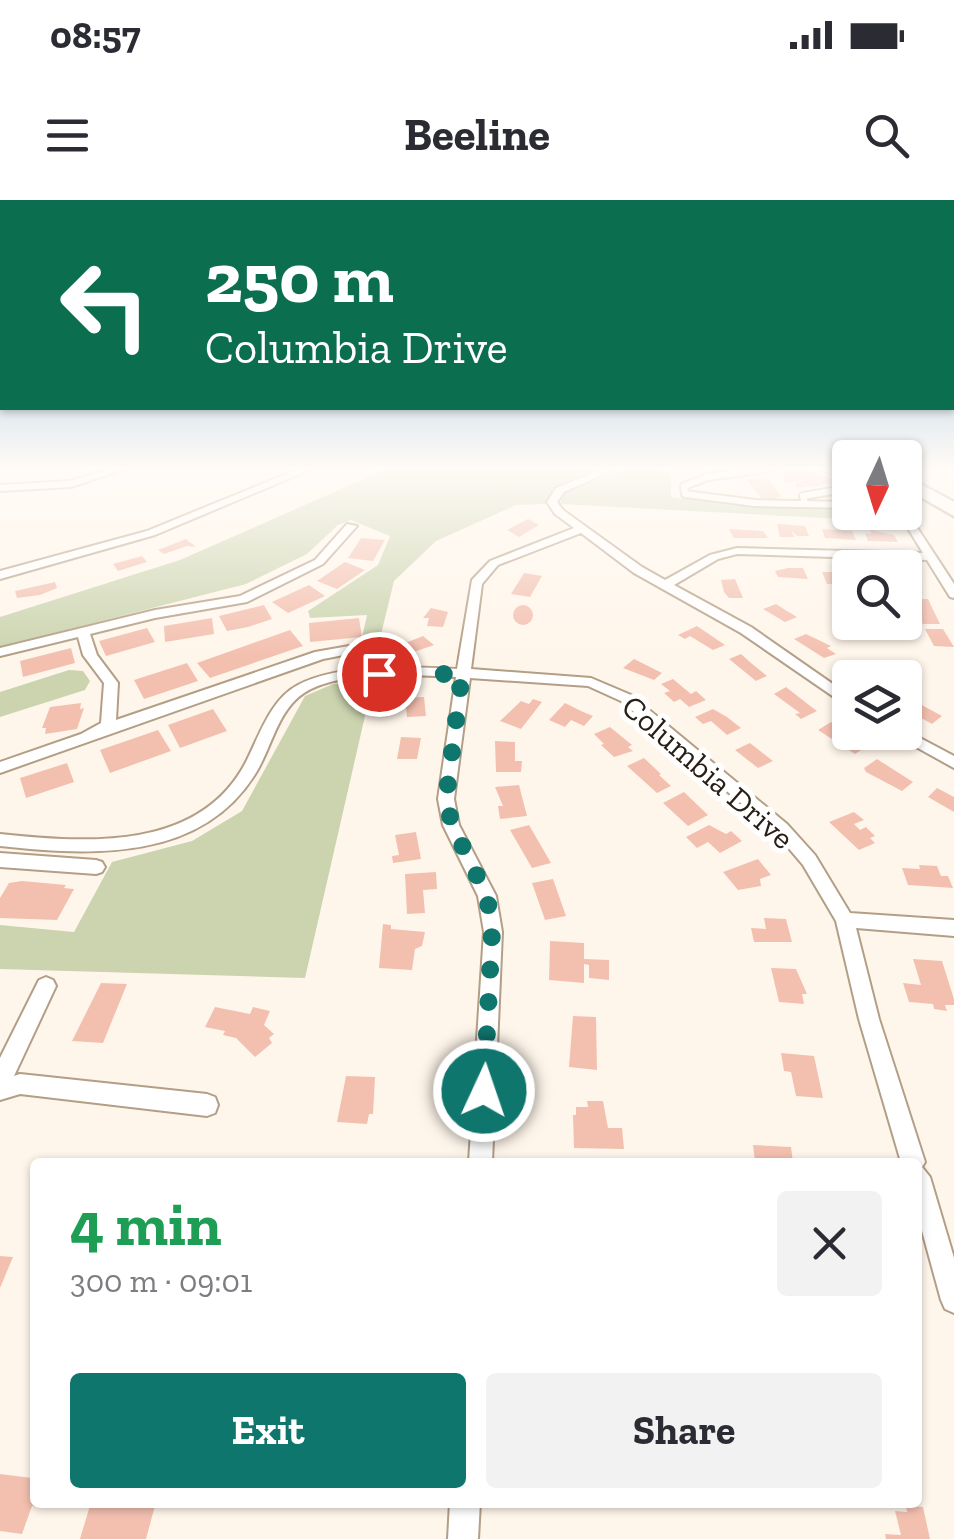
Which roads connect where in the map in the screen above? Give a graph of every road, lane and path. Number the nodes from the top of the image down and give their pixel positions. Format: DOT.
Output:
graph roads {
  1 [pos="154,530"];
  2 [pos="348,530"];
  3 [pos="577,530"];
  4 [pos="583,530"];
  5 [pos="915,530"];
  6 [pos="932,557"];
  7 [pos="0,575"];
  8 [pos="666,584"];
  9 [pos="954,594"];
  10 [pos="82,632"];
  11 [pos="350,650"];
  12 [pos="0,652"];
  13 [pos="462,674"];
  14 [pos="832,690"];
  15 [pos="103,730"];
  16 [pos="922,743"];
  17 [pos="951,755"];
  18 [pos="0,768"];
  19 [pos="0,840"];
  20 [pos="0,860"];
  21 [pos="96,867"];
  22 [pos="845,920"];
  23 [pos="954,928"];
  24 [pos="46,986"];
  25 [pos="0,1081"];
  26 [pos="0,1090"];
  27 [pos="206,1105"];
  28 [pos="481,1158"];
  29 [pos="912,1158"];
  30 [pos="922,1191"];
  31 [pos="954,1300"];
  32 [pos="465,1508"];
  33 [pos="463,1539"];
  1 -- 7 [label="street"];
  2 -- 10 [label="street"];
  3 -- 13 [label="street"];
  4 -- 8 [label="street"];
  5 -- 6 [label="street"];
  6 -- 8 [label="street"];
  6 -- 9 [label="street"];
  8 -- 14 [label="street"];
  10 -- 12 [label="street"];
  10 -- 15 [label="street"];
  11 -- 15 [label="street"];
  13 -- 19 [label="street, Columbia Drive"];
  13 -- 22 [label="street, Columbia Drive"];
  13 -- 28 [label="street"];
  15 -- 18 [label="street"];
  16 -- 17 [label="street"];
  20 -- 21 [label="street"];
  22 -- 23 [label="street"];
  22 -- 29 [label="street, Columbia Drive"];
  24 -- 25 [label="street"];
  26 -- 27 [label="street"];
  30 -- 31 [label="street"];
  32 -- 33 [label="street"];
}
